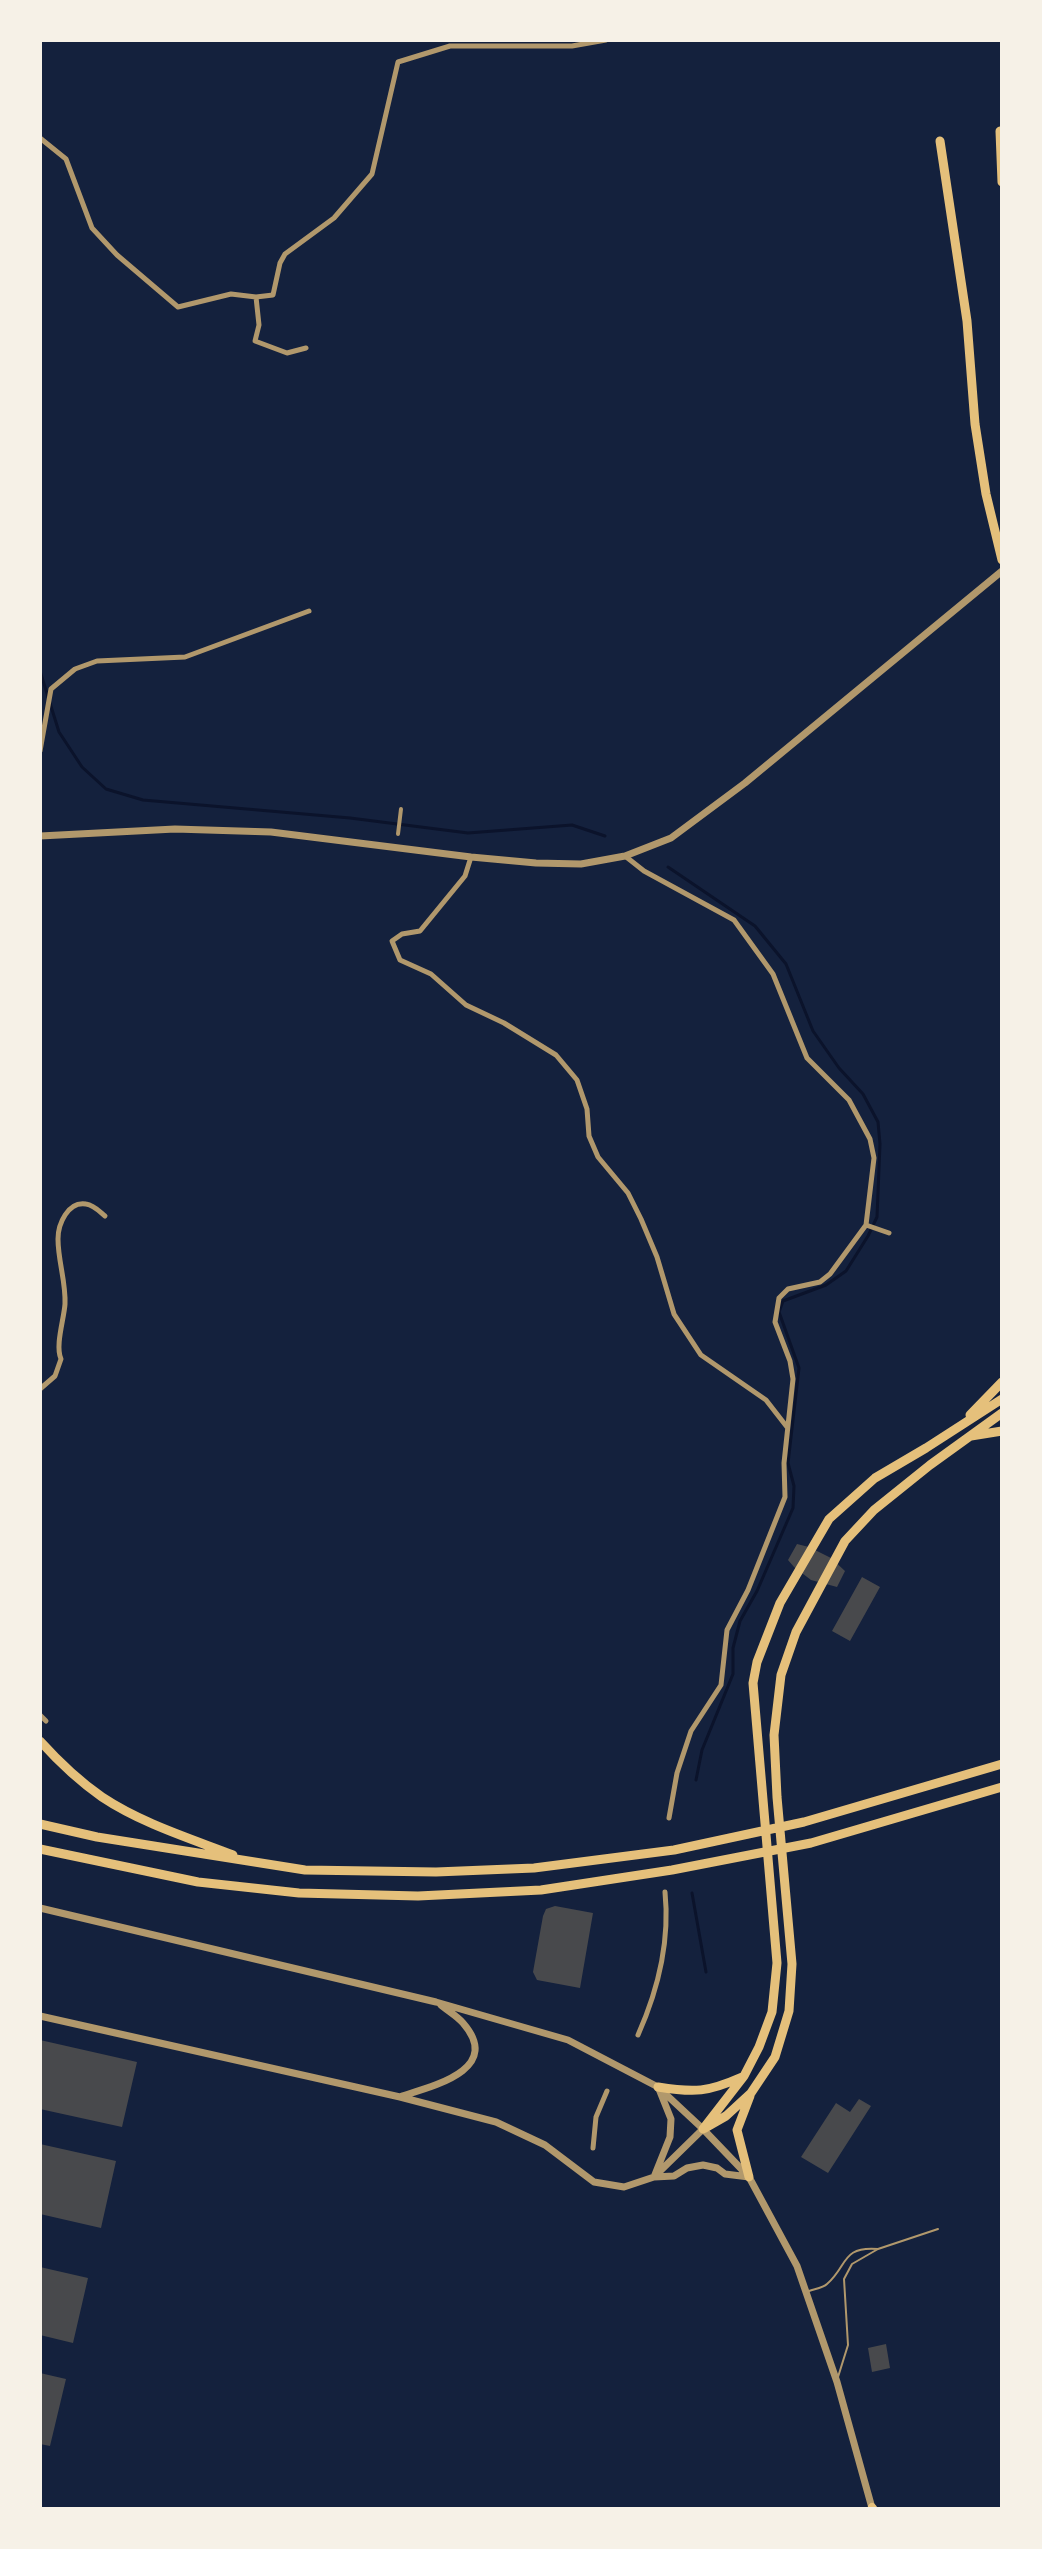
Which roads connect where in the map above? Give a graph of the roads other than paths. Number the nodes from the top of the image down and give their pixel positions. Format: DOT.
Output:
graph roads {
  1 [pos="606,40"];
  2 [pos="1000,131"];
  3 [pos="40,138"];
  4 [pos="940,141"];
  5 [pos="1002,182"];
  6 [pos="256,297"];
  7 [pos="306,348"];
  8 [pos="1002,560"];
  9 [pos="1002,571"];
  10 [pos="309,611"];
  11 [pos="41,738"];
  12 [pos="40,751"];
  13 [pos="401,809"];
  14 [pos="398,834"];
  15 [pos="40,836"];
  16 [pos="625,856"];
  17 [pos="471,857"];
  18 [pos="105,1216"];
  19 [pos="866,1225"];
  20 [pos="890,1233"];
  21 [pos="1002,1382"];
  22 [pos="40,1389"];
  23 [pos="1002,1399"];
  24 [pos="1002,1413"];
  25 [pos="787,1426"];
  26 [pos="960,1426"];
  27 [pos="1002,1431"];
  28 [pos="968,1436"];
  29 [pos="40,1714"];
  30 [pos="46,1721"];
  31 [pos="40,1741"];
  32 [pos="1002,1764"];
  33 [pos="1002,1787"];
  34 [pos="669,1818"];
  35 [pos="40,1824"];
  36 [pos="40,1849"];
  37 [pos="249,1862"];
  38 [pos="665,1892"];
  39 [pos="40,1908"];
  40 [pos="436,2002"];
  41 [pos="40,2016"];
  42 [pos="638,2035"];
  43 [pos="744,2076"];
  44 [pos="658,2087"];
  45 [pos="607,2091"];
  46 [pos="751,2093"];
  47 [pos="400,2097"];
  48 [pos="703,2129"];
  49 [pos="593,2148"];
  50 [pos="654,2177"];
  51 [pos="749,2177"];
  52 [pos="938,2229"];
  53 [pos="878,2249"];
  54 [pos="806,2292"];
  55 [pos="837,2382"];
  56 [pos="872,2508"];
  1 -- 6 [label="street"];
  2 -- 5 [label="highway"];
  3 -- 6 [label="street"];
  4 -- 8 [label="highway"];
  6 -- 7 [label="street"];
  9 -- 16 [label="street"];
  10 -- 11 [label="street"];
  11 -- 12 [label="street"];
  13 -- 14 [label="street"];
  15 -- 17 [label="street"];
  16 -- 17 [label="street"];
  16 -- 19 [label="street"];
  17 -- 25 [label="street"];
  18 -- 22 [label="street"];
  19 -- 20 [label="street"];
  19 -- 25 [label="street"];
  21 -- 26 [label="highway"];
  23 -- 26 [label="highway"];
  24 -- 28 [label="highway"];
  25 -- 34 [label="street"];
  26 -- 43 [label="highway"];
  27 -- 28 [label="highway"];
  28 -- 46 [label="highway"];
  29 -- 30 [label="street"];
  31 -- 37 [label="highway"];
  32 -- 37 [label="highway"];
  33 -- 36 [label="highway"];
  35 -- 37 [label="highway"];
  38 -- 42 [label="street"];
  39 -- 40 [label="street"];
  40 -- 44 [label="street"];
  40 -- 47 [label="street"];
  41 -- 47 [label="street"];
  43 -- 44 [label="highway"];
  43 -- 48 [label="highway"];
  44 -- 48 [label="street"];
  44 -- 50 [label="street"];
  45 -- 49 [label="street"];
  46 -- 48 [label="highway"];
  46 -- 51 [label="highway"];
  47 -- 50 [label="street"];
  48 -- 50 [label="street"];
  48 -- 51 [label="street"];
  50 -- 51 [label="street"];
  51 -- 54 [label="street"];
  52 -- 53 [label="lane"];
  53 -- 54 [label="lane"];
  53 -- 55 [label="lane"];
  54 -- 55 [label="street"];
  55 -- 56 [label="street"];
}
